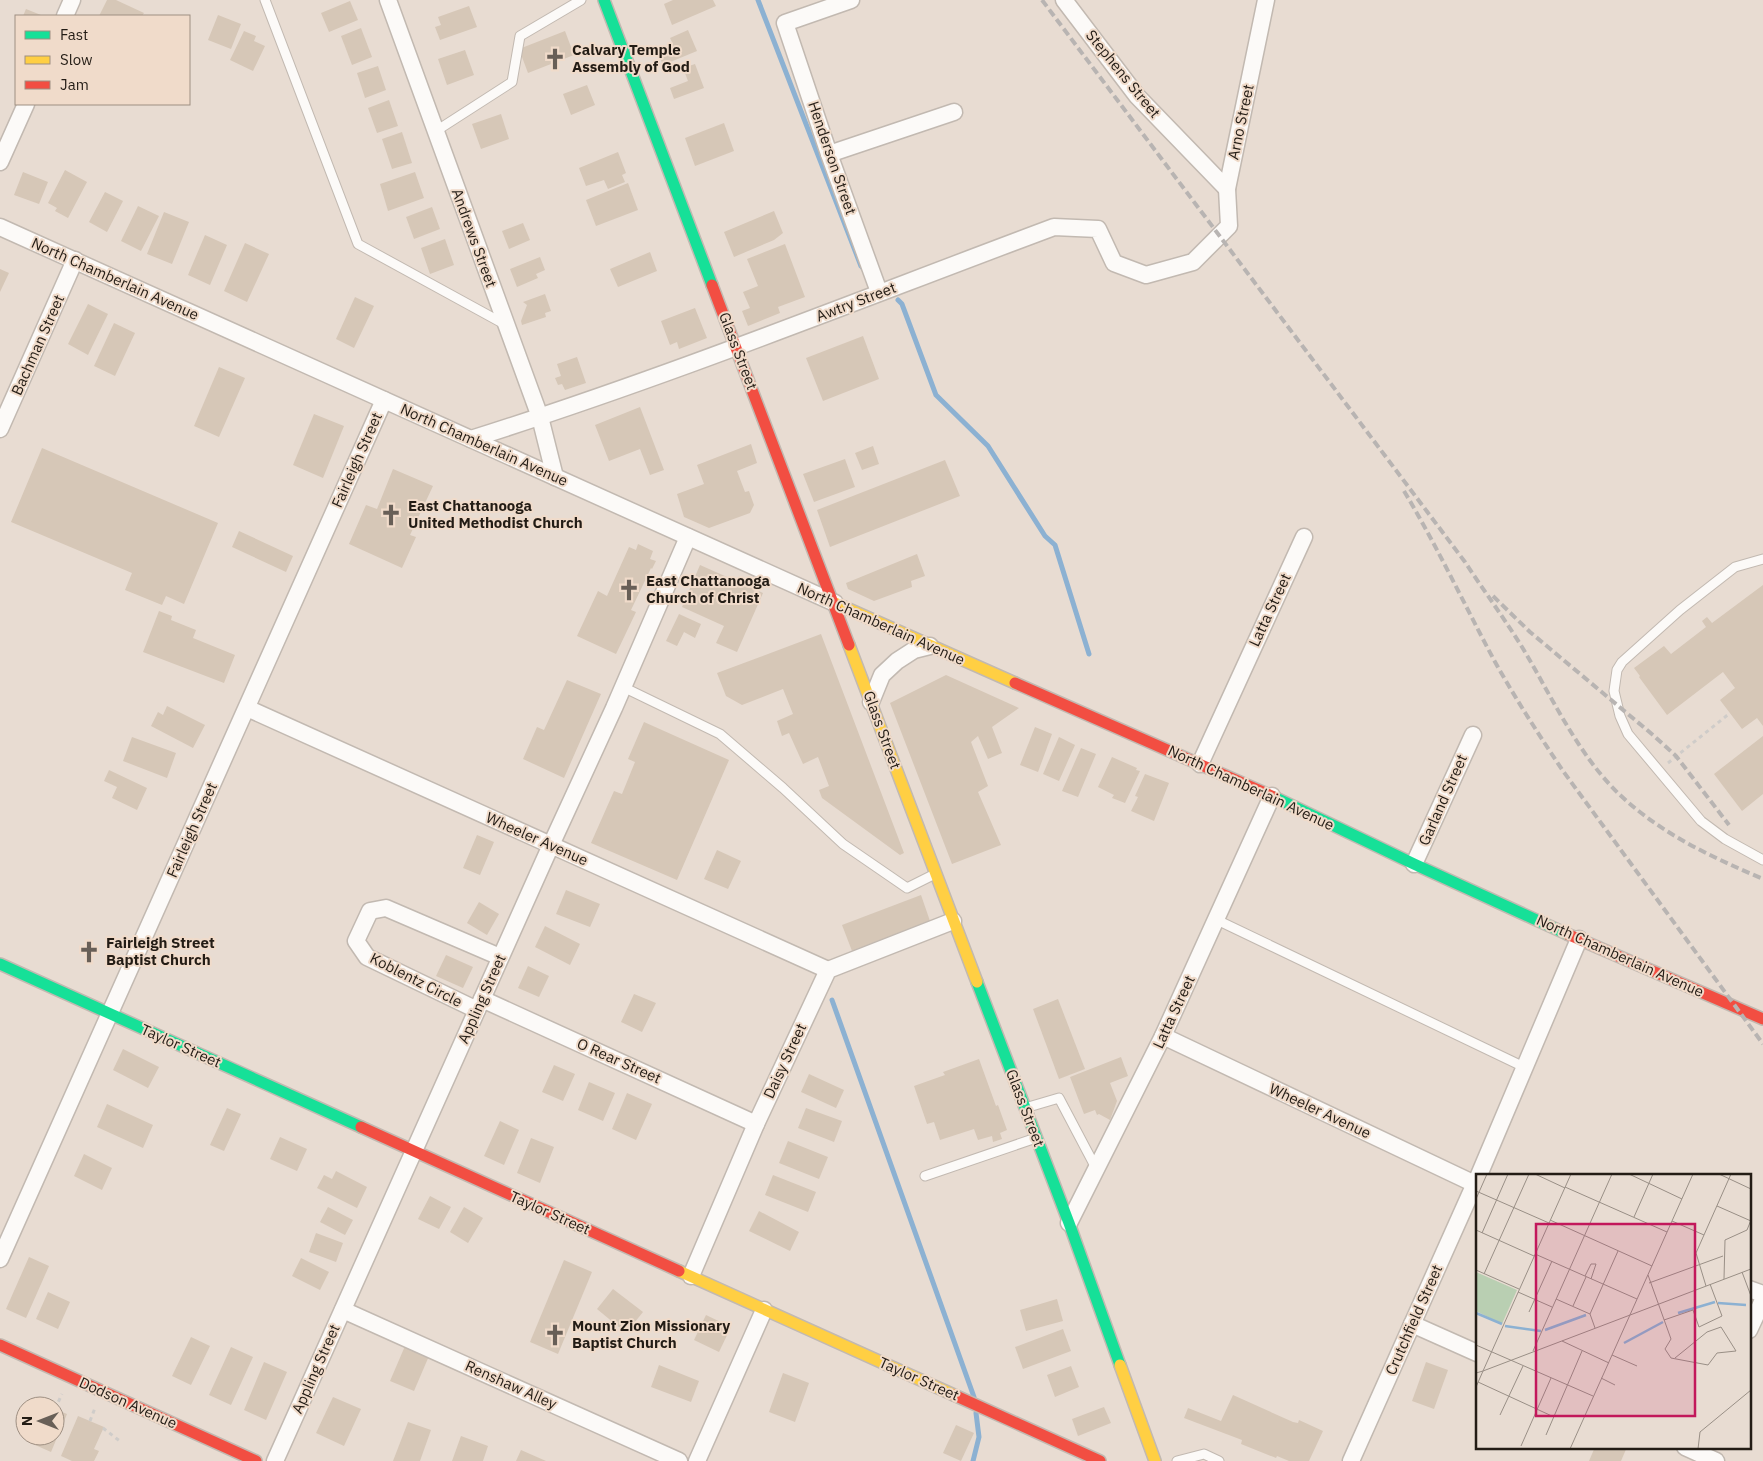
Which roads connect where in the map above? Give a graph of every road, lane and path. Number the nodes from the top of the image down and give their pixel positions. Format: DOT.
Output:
graph roads {
  1 [pos="72,0"];
  2 [pos="265,0"];
  3 [pos="388,0"];
  4 [pos="581,0"];
  5 [pos="604,0"];
  6 [pos="851,0"];
  7 [pos="1064,0"];
  8 [pos="1266,0"];
  9 [pos="65,15"];
  10 [pos="26,105"];
  11 [pos="954,112"];
  12 [pos="436,131"];
  13 [pos="829,154"];
  14 [pos="0,162"];
  15 [pos="1227,189"];
  16 [pos="0,226"];
  17 [pos="1216,240"];
  18 [pos="75,260"];
  19 [pos="880,292"];
  20 [pos="506,326"];
  21 [pos="736,348"];
  22 [pos="384,400"];
  23 [pos="540,417"];
  24 [pos="0,429"];
  25 [pos="470,439"];
  26 [pos="555,477"];
  27 [pos="688,537"];
  28 [pos="1304,537"];
  29 [pos="1763,559"];
  30 [pos="834,603"];
  31 [pos="930,646"];
  32 [pos="623,687"];
  33 [pos="871,702"];
  34 [pos="247,708"];
  35 [pos="1730,713"];
  36 [pos="1472,735"];
  37 [pos="1680,752"];
  38 [pos="1200,764"];
  39 [pos="1272,796"];
  40 [pos="551,845"];
  41 [pos="1763,860"];
  42 [pos="1414,864"];
  43 [pos="935,874"];
  44 [pos="1217,920"];
  45 [pos="953,921"];
  46 [pos="1579,939"];
  47 [pos="500,958"];
  48 [pos="0,964"];
  49 [pos="828,970"];
  50 [pos="479,1005"];
  51 [pos="110,1014"];
  52 [pos="1763,1019"];
  53 [pos="1163,1036"];
  54 [pos="1524,1067"];
  55 [pos="1025,1108"];
  56 [pos="756,1124"];
  57 [pos="1036,1138"];
  58 [pos="414,1151"];
  59 [pos="1097,1170"];
  60 [pos="1479,1174"];
  61 [pos="925,1176"];
  62 [pos="1476,1180"];
  63 [pos="1476,1182"];
  64 [pos="1069,1223"];
  65 [pos="0,1259"];
  66 [pos="691,1276"];
  67 [pos="1750,1289"];
  68 [pos="1763,1294"];
  69 [pos="1763,1300"];
  70 [pos="343,1310"];
  71 [pos="764,1310"];
  72 [pos="1412,1324"];
  73 [pos="1750,1328"];
  74 [pos="0,1345"];
  75 [pos="1476,1353"];
  76 [pos="64,1391"];
  77 [pos="62,1396"];
  78 [pos="96,1406"];
  79 [pos="90,1421"];
  80 [pos="103,1428"];
  81 [pos="121,1442"];
  82 [pos="1691,1452"];
  83 [pos="1188,1459"];
  84 [pos="256,1461"];
  85 [pos="275,1461"];
  86 [pos="679,1461"];
  87 [pos="697,1461"];
  88 [pos="1100,1461"];
  89 [pos="1155,1461"];
  90 [pos="1176,1461"];
  91 [pos="1219,1461"];
  92 [pos="1351,1461"];
  93 [pos="1716,1461"];
  1 -- 9 [label="street"];
  2 -- 20 [label="lane"];
  3 -- 12 [label="street, Andrews Street"];
  4 -- 12 [label="lane"];
  5 -- 21 [label="street, Glass Street"];
  6 -- 13 [label="street, Henderson Street"];
  7 -- 15 [label="street, Stephens Street"];
  8 -- 15 [label="street, Arno Street"];
  10 -- 14 [label="street"];
  11 -- 13 [label="street"];
  12 -- 20 [label="street, Andrews Street"];
  13 -- 19 [label="street, Henderson Street"];
  15 -- 17 [label="street, Arno Street"];
  16 -- 18 [label="street, North Chamberlain Avenue"];
  17 -- 19 [label="street, Awtry Street"];
  18 -- 22 [label="street, North Chamberlain Avenue"];
  18 -- 24 [label="street, Bachman Street"];
  19 -- 21 [label="street, Awtry Street"];
  20 -- 23 [label="street, Andrews Street"];
  21 -- 23 [label="street, Awtry Street"];
  21 -- 30 [label="street, Glass Street"];
  22 -- 25 [label="street, North Chamberlain Avenue"];
  22 -- 34 [label="street, Fairleigh Street"];
  23 -- 25 [label="street, Awtry Street"];
  23 -- 26 [label="street, Andrews Street"];
  25 -- 26 [label="street, North Chamberlain Avenue"];
  26 -- 27 [label="street, North Chamberlain Avenue"];
  27 -- 30 [label="street, North Chamberlain Avenue"];
  27 -- 32 [label="street, Appling Street"];
  28 -- 38 [label="street, Latta Street"];
  29 -- 41 [label="lane"];
  30 -- 31 [label="street, North Chamberlain Avenue"];
  30 -- 33 [label="street, Glass Street"];
  31 -- 33 [label="street"];
  31 -- 38 [label="street, North Chamberlain Avenue"];
  32 -- 40 [label="street, Appling Street"];
  32 -- 43 [label="lane"];
  33 -- 43 [label="street, Glass Street"];
  34 -- 40 [label="street, Wheeler Avenue"];
  34 -- 51 [label="street, Fairleigh Street"];
  35 -- 37 [label="path"];
  36 -- 42 [label="street, Garland Street"];
  38 -- 39 [label="street, North Chamberlain Avenue"];
  39 -- 42 [label="street, North Chamberlain Avenue"];
  39 -- 44 [label="street, Latta Street"];
  40 -- 47 [label="street, Appling Street"];
  40 -- 49 [label="street, Wheeler Avenue"];
  42 -- 46 [label="street, North Chamberlain Avenue"];
  43 -- 45 [label="street, Glass Street"];
  44 -- 53 [label="street, Latta Street"];
  44 -- 54 [label="lane"];
  45 -- 49 [label="street"];
  45 -- 55 [label="street, Glass Street"];
  46 -- 52 [label="street, North Chamberlain Avenue"];
  46 -- 54 [label="street, Crutchfield Street"];
  47 -- 50 [label="street, Appling Street"];
  47 -- 50 [label="street, Koblentz Circle"];
  48 -- 51 [label="street, Taylor Street"];
  49 -- 56 [label="street, Daisy Street"];
  50 -- 56 [label="street, O Rear Street"];
  50 -- 58 [label="street, Appling Street"];
  51 -- 58 [label="street, Taylor Street"];
  51 -- 65 [label="street, Fairleigh Street"];
  53 -- 59 [label="street, Latta Street"];
  53 -- 62 [label="street, Wheeler Avenue"];
  54 -- 60 [label="street, Crutchfield Street"];
  55 -- 57 [label="street, Glass Street"];
  55 -- 59 [label="lane"];
  56 -- 66 [label="street, Daisy Street"];
  57 -- 61 [label="lane"];
  57 -- 64 [label="street, Glass Street"];
  58 -- 66 [label="street, Taylor Street"];
  58 -- 70 [label="street, Appling Street"];
  59 -- 64 [label="street, Latta Street"];
  63 -- 72 [label="street, Crutchfield Street"];
  64 -- 89 [label="street, Glass Street"];
  66 -- 71 [label="street, Taylor Street"];
  67 -- 68 [label="street"];
  69 -- 73 [label="street"];
  70 -- 85 [label="street, Appling Street"];
  70 -- 86 [label="street, Renshaw Alley"];
  71 -- 87 [label="street"];
  71 -- 88 [label="street, Taylor Street"];
  72 -- 75 [label="street"];
  72 -- 92 [label="street, Crutchfield Street"];
  74 -- 84 [label="street, Dodson Avenue"];
  76 -- 77 [label="path"];
  78 -- 79 [label="path"];
  80 -- 81 [label="path"];
  82 -- 93 [label="street"];
  83 -- 90 [label="lane"];
  83 -- 91 [label="lane"];
}
